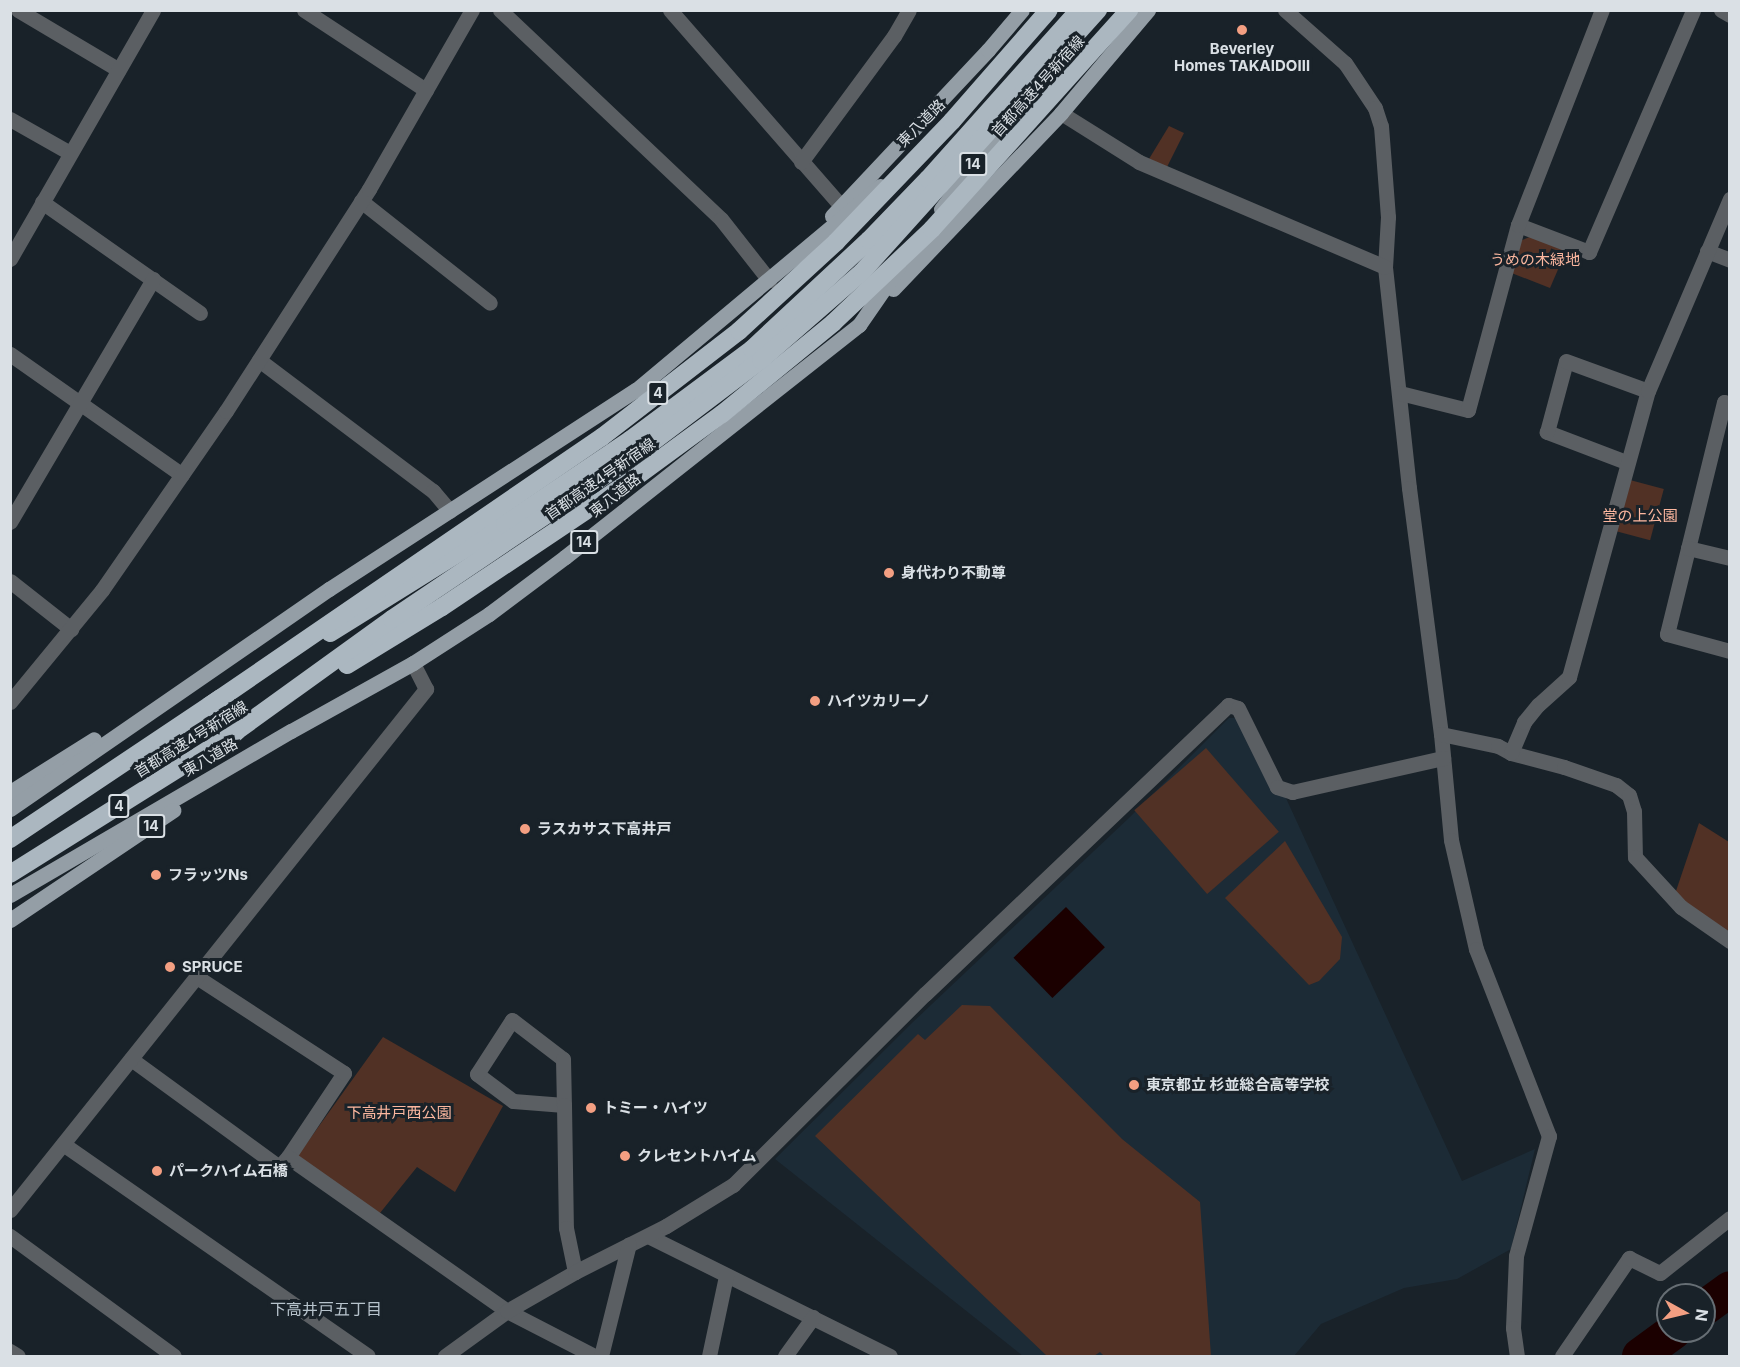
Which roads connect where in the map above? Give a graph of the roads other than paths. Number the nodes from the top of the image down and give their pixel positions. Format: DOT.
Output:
graph roads {
  1 [pos="18,10"];
  2 [pos="153,10"];
  3 [pos="304,10"];
  4 [pos="472,10"];
  5 [pos="500,10"];
  6 [pos="670,10"];
  7 [pos="909,10"];
  8 [pos="1022,10"];
  9 [pos="1051,10"];
  10 [pos="1079,10"];
  11 [pos="1098,10"];
  12 [pos="1129,10"];
  13 [pos="1148,10"];
  14 [pos="1285,10"];
  15 [pos="1602,10"];
  16 [pos="1693,10"];
  17 [pos="1721,10"];
  18 [pos="1730,15"];
  19 [pos="119,70"];
  20 [pos="426,90"];
  21 [pos="1061,113"];
  22 [pos="10,119"];
  23 [pos="70,153"];
  24 [pos="801,162"];
  25 [pos="1730,199"];
  26 [pos="361,201"];
  27 [pos="42,202"];
  28 [pos="842,206"];
  29 [pos="1518,225"];
  30 [pos="1707,251"];
  31 [pos="10,259"];
  32 [pos="1730,260"];
  33 [pos="1385,267"];
  34 [pos="153,279"];
  35 [pos="769,280"];
  36 [pos="490,303"];
  37 [pos="200,313"];
  38 [pos="859,325"];
  39 [pos="10,354"];
  40 [pos="757,355"];
  41 [pos="259,360"];
  42 [pos="1648,390"];
  43 [pos="1400,393"];
  44 [pos="81,402"];
  45 [pos="1730,404"];
  46 [pos="1626,462"];
  47 [pos="182,475"];
  48 [pos="450,511"];
  49 [pos="10,522"];
  50 [pos="1688,548"];
  51 [pos="1730,558"];
  52 [pos="10,581"];
  53 [pos="329,589"];
  54 [pos="71,629"];
  55 [pos="1730,651"];
  56 [pos="413,663"];
  57 [pos="10,702"];
  58 [pos="209,706"];
  59 [pos="291,731"];
  60 [pos="1441,734"];
  61 [pos="227,738"];
  62 [pos="1510,753"];
  63 [pos="1443,758"];
  64 [pos="10,792"];
  65 [pos="10,808"];
  66 [pos="10,839"];
  67 [pos="14,886"];
  68 [pos="10,920"];
  69 [pos="1730,941"];
  70 [pos="197,977"];
  71 [pos="131,1059"];
  72 [pos="564,1105"];
  73 [pos="63,1144"];
  74 [pos="288,1157"];
  75 [pos="10,1210"];
  76 [pos="1730,1218"];
  77 [pos="10,1236"];
  78 [pos="648,1236"];
  79 [pos="629,1244"];
  80 [pos="575,1272"];
  81 [pos="726,1276"];
  82 [pos="507,1311"];
  83 [pos="813,1317"];
  84 [pos="10,1351"];
  85 [pos="18,1356"];
  86 [pos="174,1356"];
  87 [pos="368,1356"];
  88 [pos="445,1356"];
  89 [pos="594,1356"];
  90 [pos="601,1356"];
  91 [pos="709,1356"];
  92 [pos="785,1356"];
  93 [pos="890,1356"];
  94 [pos="1516,1356"];
  95 [pos="1562,1356"];
  1 -- 19 [label="street"];
  2 -- 19 [label="street"];
  3 -- 20 [label="street"];
  4 -- 20 [label="street"];
  5 -- 35 [label="street"];
  6 -- 24 [label="street"];
  7 -- 24 [label="street"];
  8 -- 28 [label="main road"];
  9 -- 35 [label="main road, 東八道路"];
  9 -- 58 [label="highway, 首都高速4号新宿線 / 4, bridge"];
  10 -- 40 [label="highway"];
  11 -- 38 [label="main road, 東八道路 / 14"];
  11 -- 40 [label="highway"];
  12 -- 61 [label="highway, 首都高速4号新宿線 / 4, bridge"];
  13 -- 21 [label="main road"];
  14 -- 33 [label="street"];
  15 -- 29 [label="street"];
  16 -- 29 [label="street"];
  17 -- 18 [label="street"];
  19 -- 23 [label="street"];
  20 -- 26 [label="street"];
  21 -- 33 [label="street"];
  21 -- 38 [label="main road"];
  22 -- 23 [label="street"];
  23 -- 27 [label="street"];
  24 -- 28 [label="street"];
  25 -- 30 [label="street"];
  26 -- 36 [label="street"];
  26 -- 41 [label="street"];
  27 -- 31 [label="street"];
  27 -- 34 [label="street"];
  28 -- 35 [label="main road"];
  29 -- 43 [label="street"];
  30 -- 32 [label="street"];
  30 -- 42 [label="street"];
  33 -- 43 [label="street"];
  34 -- 37 [label="street"];
  34 -- 44 [label="street"];
  35 -- 48 [label="main road, 東八道路"];
  38 -- 56 [label="main road, 東八道路 / 14"];
  39 -- 44 [label="street"];
  40 -- 58 [label="highway, bridge"];
  40 -- 61 [label="highway"];
  41 -- 47 [label="street"];
  41 -- 48 [label="street"];
  42 -- 46 [label="street"];
  42 -- 46 [label="street"];
  43 -- 60 [label="street"];
  44 -- 47 [label="street"];
  44 -- 49 [label="street"];
  45 -- 50 [label="street"];
  46 -- 62 [label="street"];
  47 -- 54 [label="street"];
  48 -- 53 [label="main road, 東八道路"];
  50 -- 51 [label="street"];
  50 -- 55 [label="street"];
  52 -- 54 [label="street"];
  53 -- 64 [label="main road"];
  53 -- 65 [label="main road, 東八道路"];
  54 -- 57 [label="street"];
  56 -- 59 [label="main road, 東八道路 / 14"];
  56 -- 70 [label="street"];
  58 -- 66 [label="highway, 首都高速4号新宿線 / 4"];
  59 -- 67 [label="main road, 東八道路 / 14"];
  59 -- 68 [label="main road, 14"];
  60 -- 62 [label="street"];
  60 -- 63 [label="street"];
  61 -- 67 [label="highway, 首都高速4号新宿線 / 4"];
  62 -- 69 [label="street"];
  63 -- 78 [label="street"];
  63 -- 94 [label="street"];
  70 -- 71 [label="street"];
  70 -- 74 [label="street"];
  71 -- 73 [label="street"];
  71 -- 74 [label="street"];
  72 -- 72 [label="street"];
  72 -- 80 [label="street"];
  73 -- 75 [label="street"];
  73 -- 87 [label="street"];
  74 -- 82 [label="street"];
  76 -- 95 [label="street"];
  77 -- 86 [label="street"];
  78 -- 79 [label="street"];
  78 -- 81 [label="street"];
  79 -- 80 [label="street"];
  79 -- 90 [label="street"];
  80 -- 82 [label="street"];
  81 -- 83 [label="street"];
  81 -- 91 [label="street"];
  82 -- 88 [label="street"];
  82 -- 89 [label="street"];
  83 -- 92 [label="street"];
  83 -- 93 [label="street"];
  84 -- 85 [label="street"];
}
